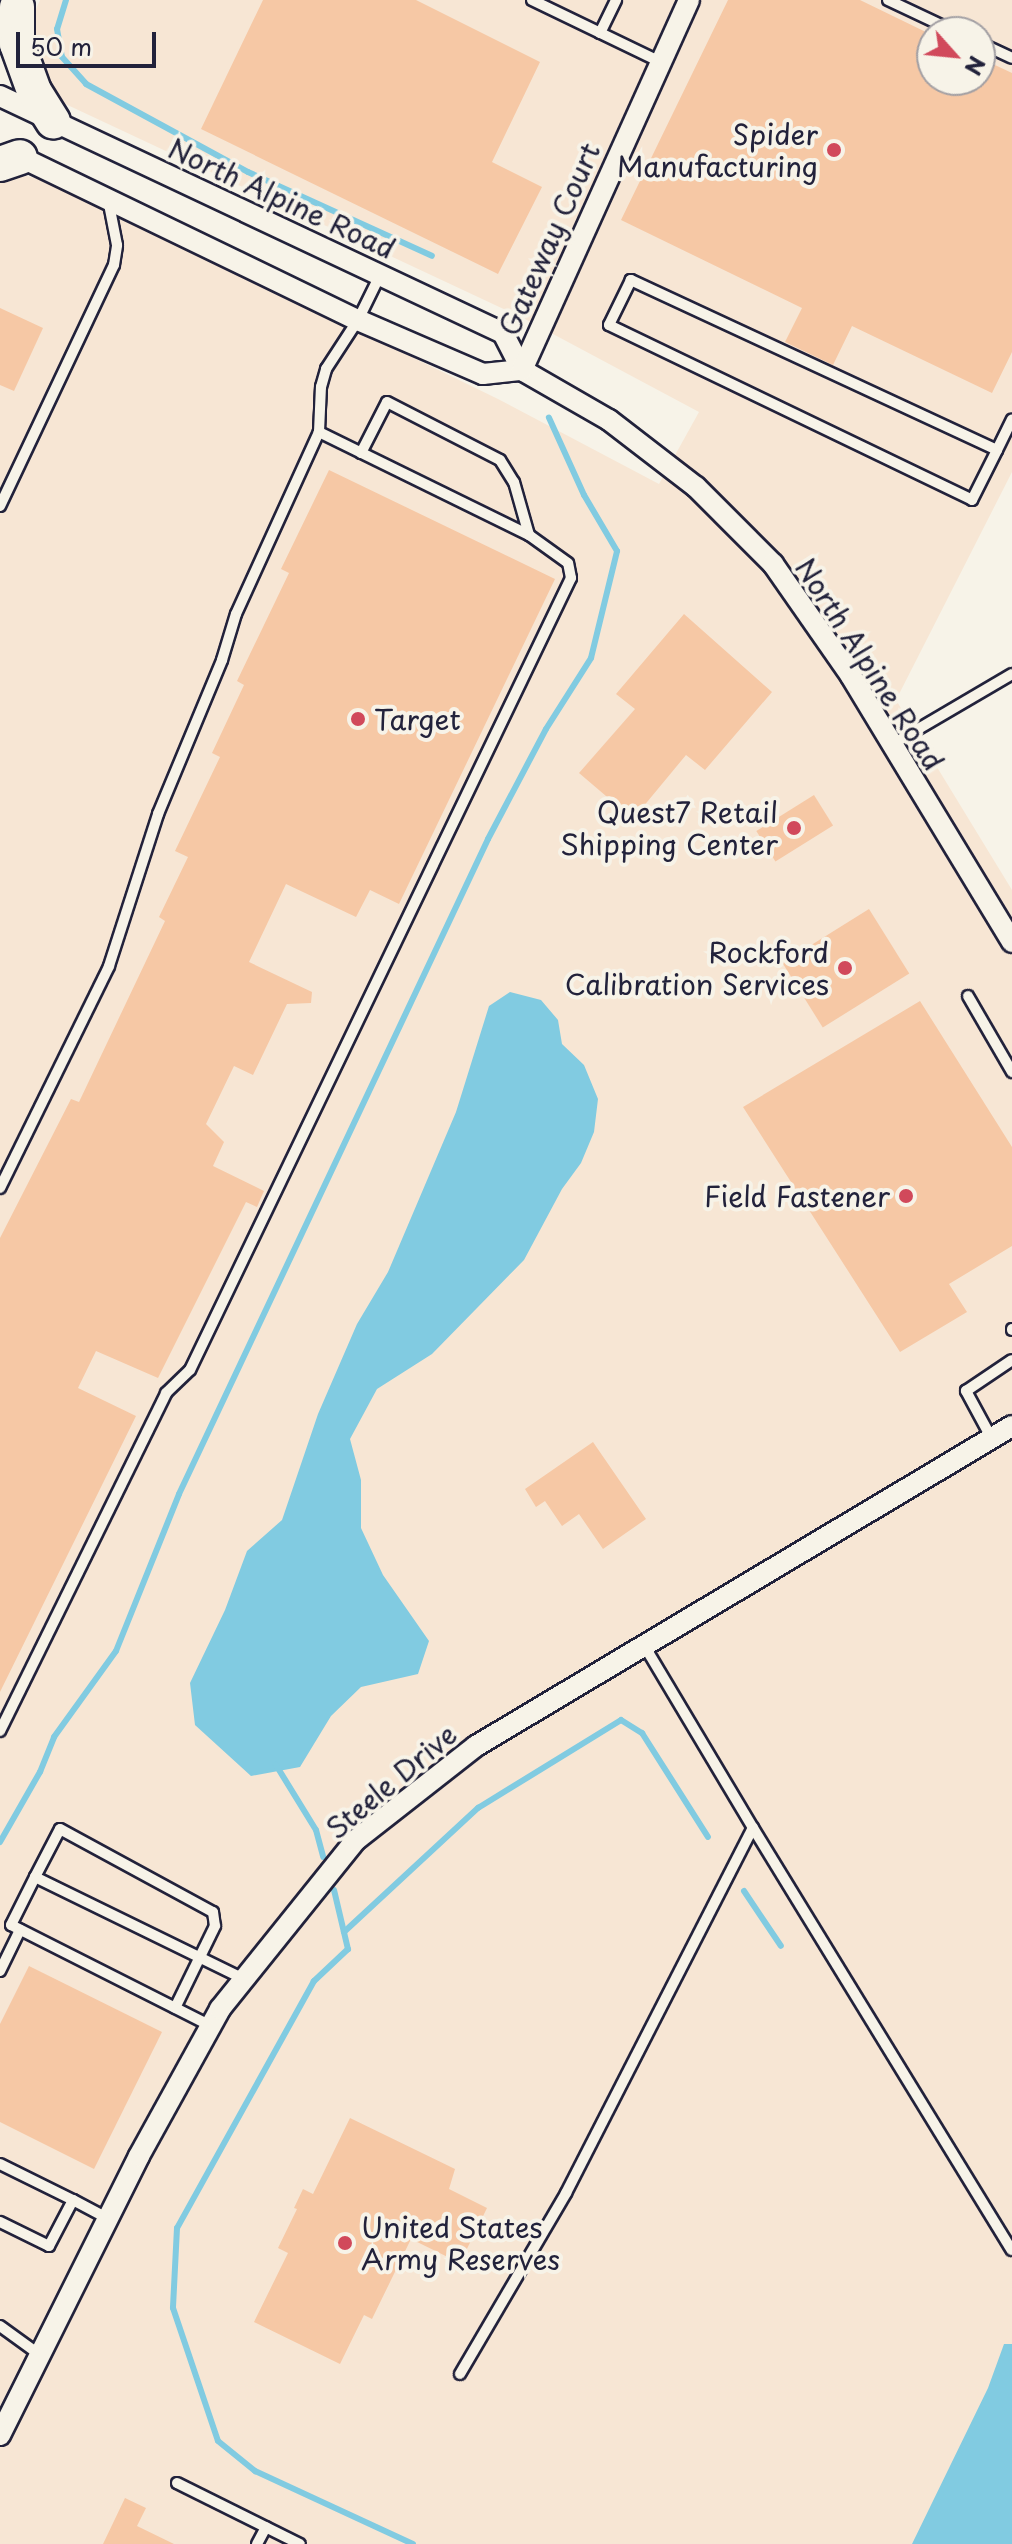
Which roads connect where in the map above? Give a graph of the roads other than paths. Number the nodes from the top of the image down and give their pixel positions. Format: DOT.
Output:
graph roads {
  1 [pos="532,0"];
  2 [pos="616,0"];
  3 [pos="689,0"];
  4 [pos="888,0"];
  5 [pos="19,4"];
  6 [pos="922,16"];
  7 [pos="600,33"];
  8 [pos="0,44"];
  9 [pos="659,61"];
  10 [pos="0,96"];
  11 [pos="53,121"];
  12 [pos="7,156"];
  13 [pos="108,199"];
  14 [pos="380,275"];
  15 [pos="358,320"];
  16 [pos="522,370"];
  17 [pos="1012,419"];
  18 [pos="319,432"];
  19 [pos="997,450"];
  20 [pos="361,453"];
  21 [pos="0,506"];
  22 [pos="529,535"];
  23 [pos="1012,674"];
  24 [pos="891,745"];
  25 [pos="1012,942"];
  26 [pos="968,996"];
  27 [pos="1012,1072"];
  28 [pos="0,1188"];
  29 [pos="1012,1360"];
  30 [pos="1012,1426"];
  31 [pos="992,1439"];
  32 [pos="644,1645"];
  33 [pos="0,1731"];
  34 [pos="753,1828"];
  35 [pos="35,1877"];
  36 [pos="20,1930"];
  37 [pos="199,1958"];
  38 [pos="0,1971"];
  39 [pos="244,1979"];
  40 [pos="175,2008"];
  41 [pos="211,2026"];
  42 [pos="0,2164"];
  43 [pos="73,2200"];
  44 [pos="108,2219"];
  45 [pos="0,2222"];
  46 [pos="1012,2250"];
  47 [pos="0,2326"];
  48 [pos="40,2355"];
  49 [pos="460,2374"];
  50 [pos="0,2435"];
  51 [pos="177,2483"];
  52 [pos="266,2527"];
  53 [pos="257,2544"];
  54 [pos="300,2544"];
  1 -- 7 [label="lane"];
  2 -- 7 [label="lane"];
  3 -- 9 [label="street, Gateway Court"];
  4 -- 6 [label="lane"];
  5 -- 8 [label="main road"];
  5 -- 11 [label="main road"];
  7 -- 9 [label="lane"];
  9 -- 16 [label="street, Gateway Court"];
  10 -- 11 [label="street, North Alpine Road"];
  11 -- 14 [label="street, North Alpine Road"];
  12 -- 13 [label="street"];
  13 -- 15 [label="street"];
  13 -- 21 [label="lane"];
  14 -- 15 [label="lane"];
  14 -- 16 [label="street, North Alpine Road"];
  15 -- 16 [label="street"];
  15 -- 18 [label="lane"];
  16 -- 24 [label="street, North Alpine Road"];
  17 -- 19 [label="lane"];
  18 -- 20 [label="lane"];
  18 -- 28 [label="lane"];
  19 -- 19 [label="lane"];
  20 -- 22 [label="lane"];
  20 -- 22 [label="lane"];
  22 -- 33 [label="lane"];
  23 -- 24 [label="lane"];
  24 -- 25 [label="street, North Alpine Road"];
  26 -- 27 [label="lane"];
  29 -- 31 [label="lane"];
  30 -- 31 [label="street, Steele Drive"];
  31 -- 32 [label="street, Steele Drive"];
  32 -- 34 [label="lane"];
  32 -- 39 [label="street, Steele Drive"];
  34 -- 46 [label="lane"];
  34 -- 49 [label="lane"];
  35 -- 36 [label="lane"];
  35 -- 37 [label="lane"];
  35 -- 37 [label="lane"];
  36 -- 38 [label="lane"];
  36 -- 40 [label="lane"];
  37 -- 39 [label="lane"];
  37 -- 40 [label="lane"];
  39 -- 41 [label="street, Steele Drive"];
  40 -- 41 [label="lane"];
  41 -- 44 [label="street, Steele Drive"];
  42 -- 43 [label="lane"];
  43 -- 44 [label="lane"];
  43 -- 45 [label="lane"];
  44 -- 48 [label="street, Steele Drive"];
  47 -- 48 [label="lane"];
  48 -- 50 [label="street, Steele Drive"];
  51 -- 52 [label="lane"];
  52 -- 53 [label="lane"];
  52 -- 54 [label="lane"];
}
